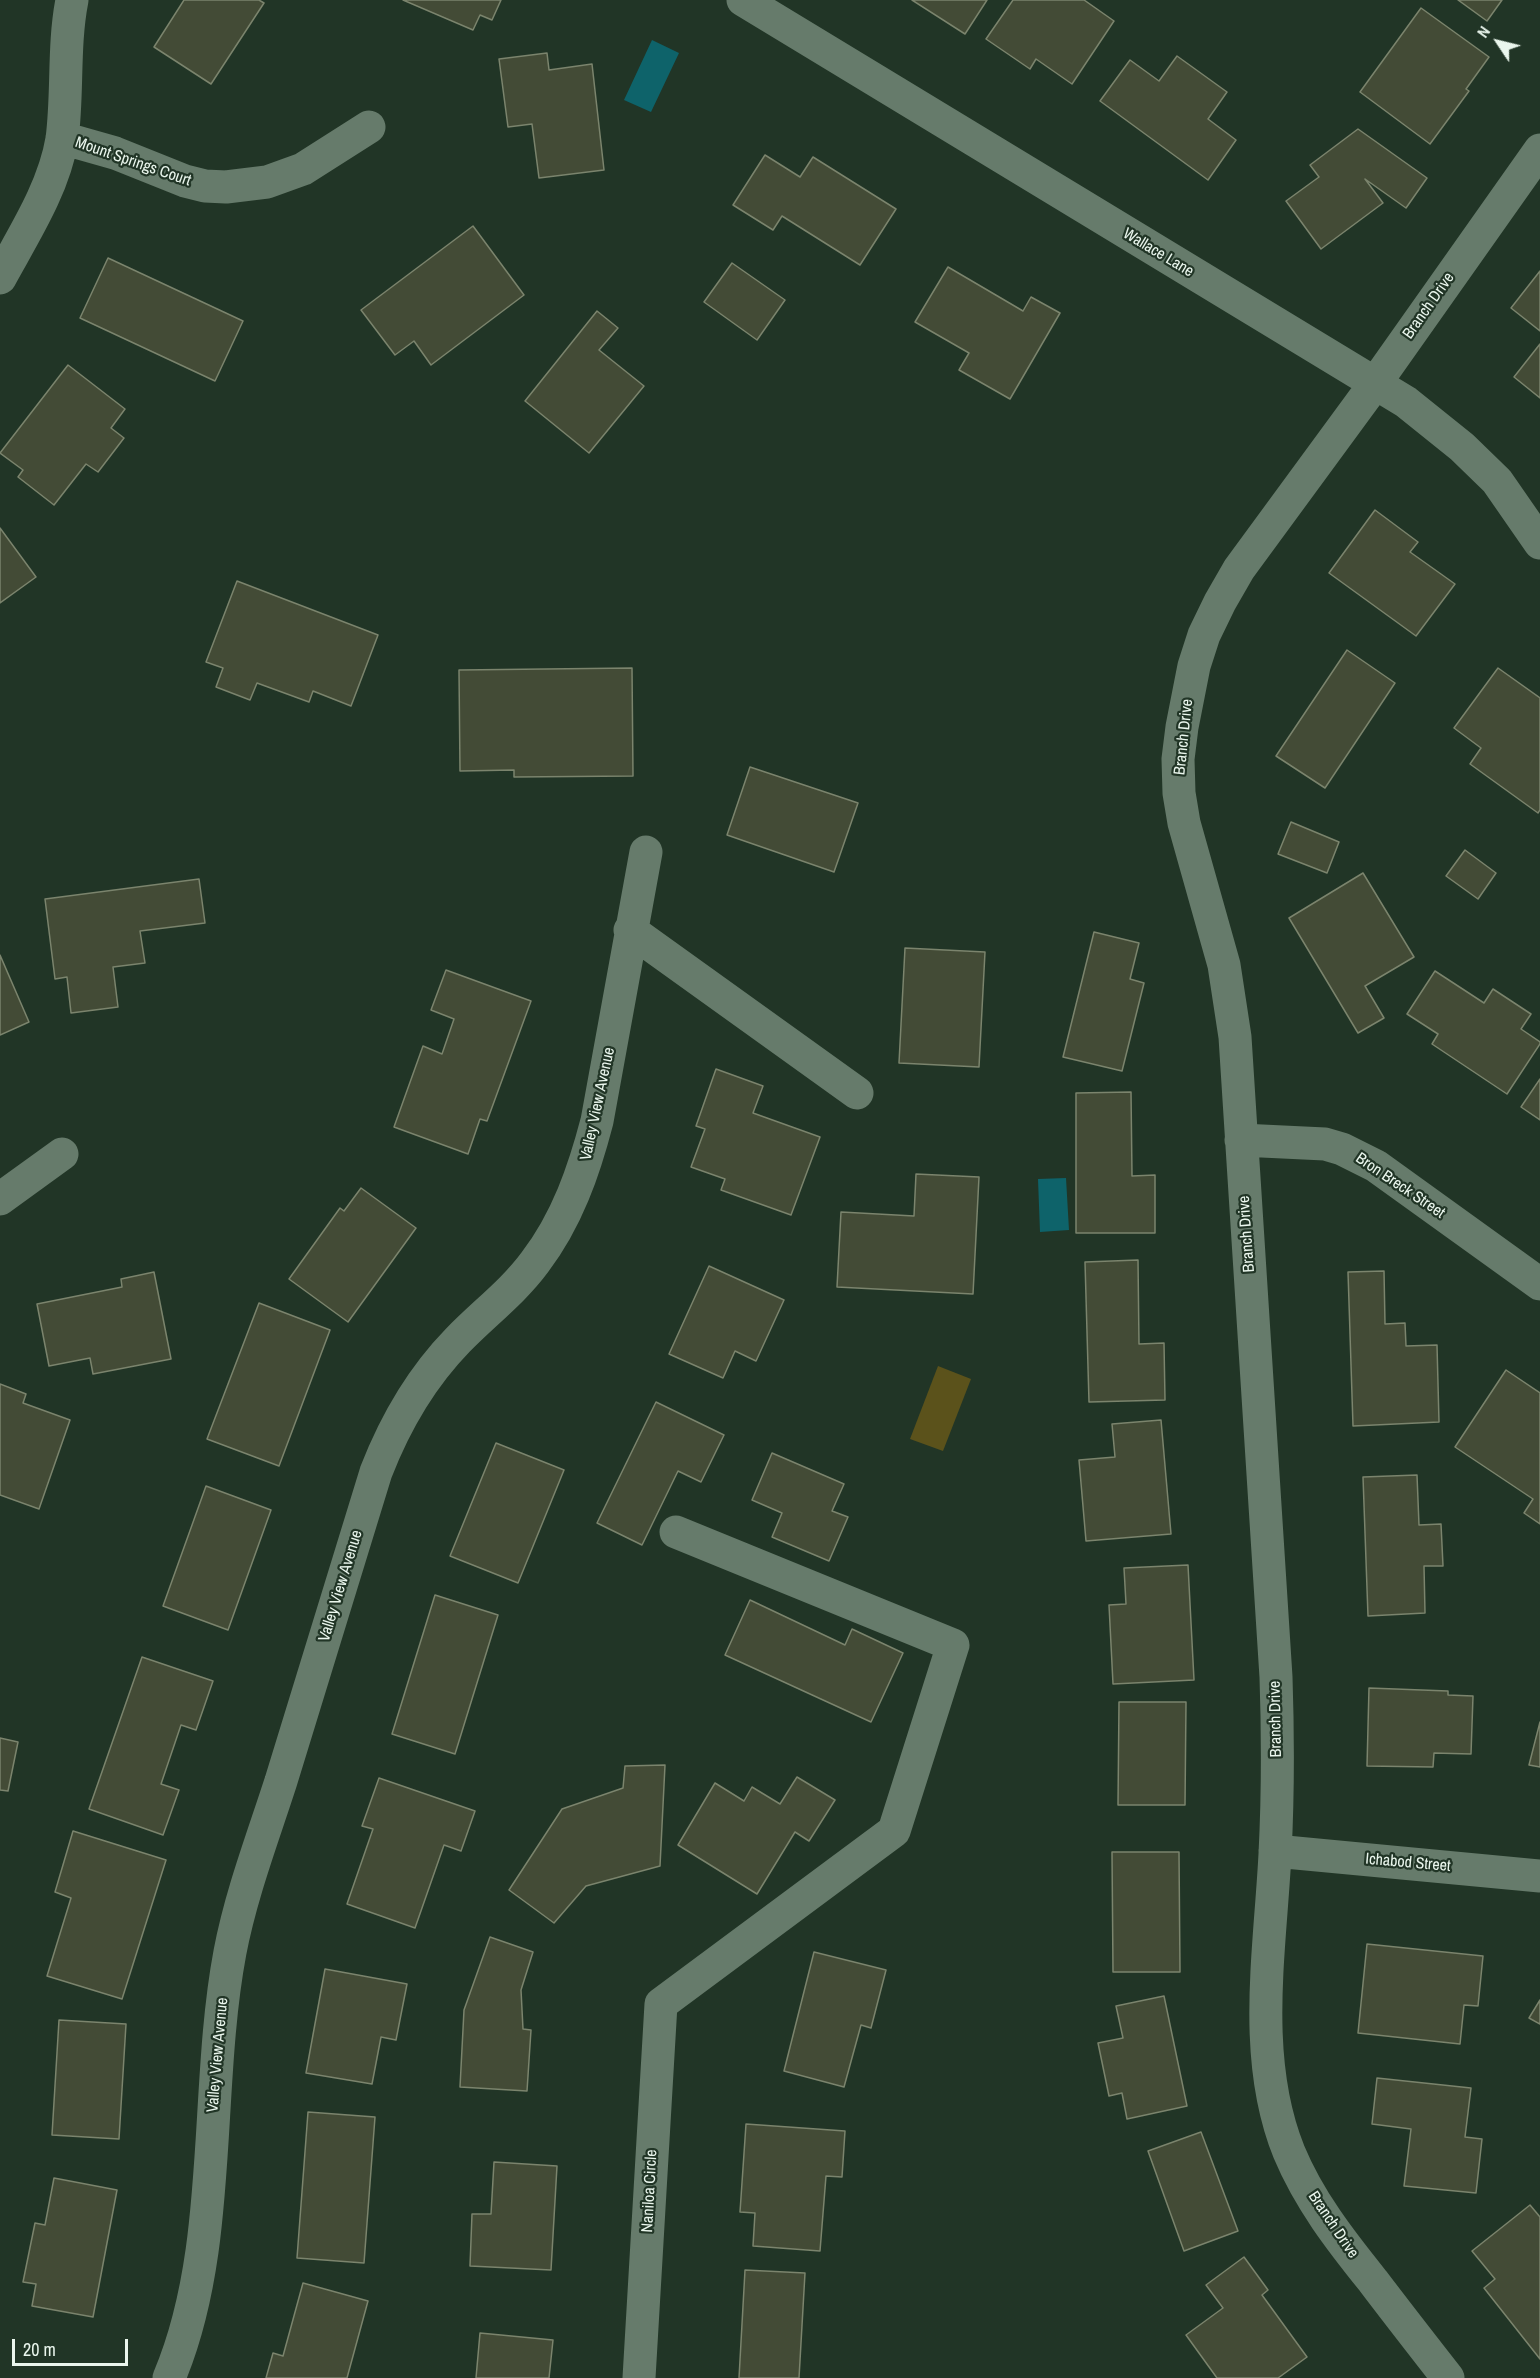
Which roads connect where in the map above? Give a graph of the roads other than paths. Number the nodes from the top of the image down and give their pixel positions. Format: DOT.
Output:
graph roads {
  1 [pos="72,0"];
  2 [pos="743,0"];
  3 [pos="369,126"];
  4 [pos="62,138"];
  5 [pos="1540,150"];
  6 [pos="0,278"];
  7 [pos="1374,385"];
  8 [pos="1540,543"];
  9 [pos="646,852"];
  10 [pos="630,930"];
  11 [pos="857,1093"];
  12 [pos="1241,1140"];
  13 [pos="62,1154"];
  14 [pos="0,1199"];
  15 [pos="1540,1284"];
  16 [pos="676,1532"];
  17 [pos="1275,1851"];
  18 [pos="1540,1876"];
  19 [pos="169,2378"];
  20 [pos="639,2378"];
  21 [pos="1448,2378"];
  1 -- 4 [label="street"];
  2 -- 7 [label="street, Wallace Lane"];
  3 -- 4 [label="street, Mount Springs Court"];
  4 -- 6 [label="street"];
  5 -- 7 [label="street, Branch Drive"];
  7 -- 8 [label="street, Wallace Lane"];
  7 -- 12 [label="street, Branch Drive"];
  9 -- 10 [label="street, Valley View Avenue"];
  10 -- 11 [label="street"];
  10 -- 19 [label="street, Valley View Avenue"];
  12 -- 15 [label="street, Bron Breck Street"];
  12 -- 17 [label="street, Branch Drive"];
  13 -- 14 [label="street"];
  16 -- 20 [label="street, Naniloa Circle"];
  17 -- 18 [label="street, Ichabod Street"];
  17 -- 21 [label="street, Branch Drive"];
}
